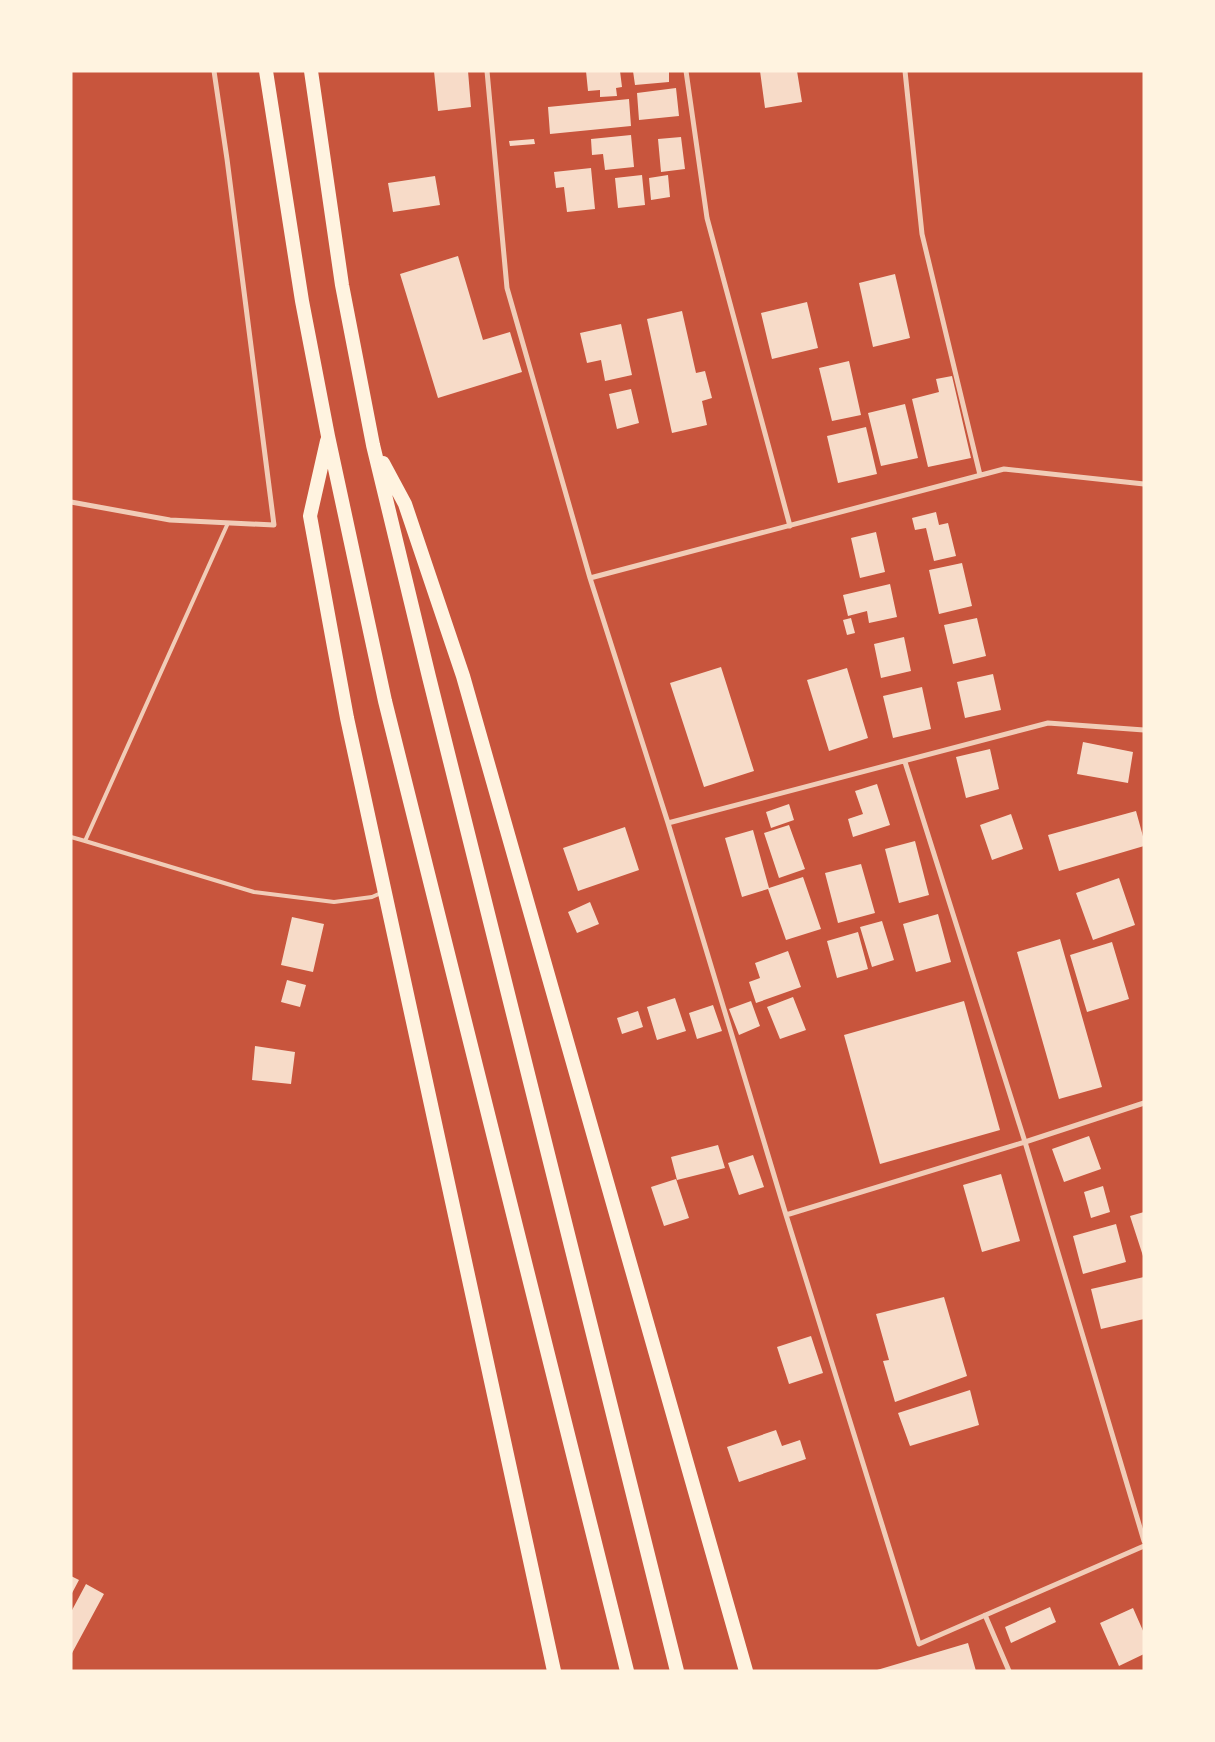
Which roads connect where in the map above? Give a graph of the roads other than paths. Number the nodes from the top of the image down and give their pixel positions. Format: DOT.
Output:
graph roads {
  1 [pos="214,71"];
  2 [pos="266,71"];
  3 [pos="311,71"];
  4 [pos="487,71"];
  5 [pos="686,71"];
  6 [pos="905,71"];
  7 [pos="328,436"];
  8 [pos="373,445"];
  9 [pos="980,475"];
  10 [pos="1144,484"];
  11 [pos="71,502"];
  12 [pos="228,523"];
  13 [pos="790,526"];
  14 [pos="590,578"];
  15 [pos="1144,730"];
  16 [pos="905,762"];
  17 [pos="668,823"];
  18 [pos="71,837"];
  19 [pos="85,841"];
  20 [pos="384,892"];
  21 [pos="1144,1103"];
  22 [pos="1025,1142"];
  23 [pos="786,1215"];
  24 [pos="1144,1541"];
  25 [pos="1144,1546"];
  26 [pos="985,1615"];
  27 [pos="554,1671"];
  28 [pos="627,1671"];
  29 [pos="677,1671"];
  30 [pos="746,1671"];
  31 [pos="1009,1671"];
  1 -- 12 [label="street"];
  2 -- 7 [label="highway"];
  3 -- 8 [label="highway"];
  4 -- 14 [label="street"];
  5 -- 13 [label="street"];
  6 -- 9 [label="street"];
  7 -- 20 [label="highway"];
  7 -- 28 [label="highway"];
  8 -- 29 [label="highway"];
  8 -- 30 [label="highway"];
  9 -- 10 [label="street"];
  9 -- 13 [label="street"];
  11 -- 12 [label="street"];
  12 -- 19 [label="lane"];
  13 -- 14 [label="street"];
  14 -- 17 [label="street"];
  15 -- 16 [label="street"];
  16 -- 17 [label="street"];
  16 -- 22 [label="street"];
  17 -- 23 [label="street"];
  18 -- 19 [label="lane"];
  19 -- 20 [label="lane"];
  20 -- 27 [label="highway"];
  21 -- 22 [label="street"];
  22 -- 23 [label="street"];
  22 -- 24 [label="street"];
  23 -- 26 [label="street"];
  25 -- 26 [label="street"];
  26 -- 31 [label="street"];
}
